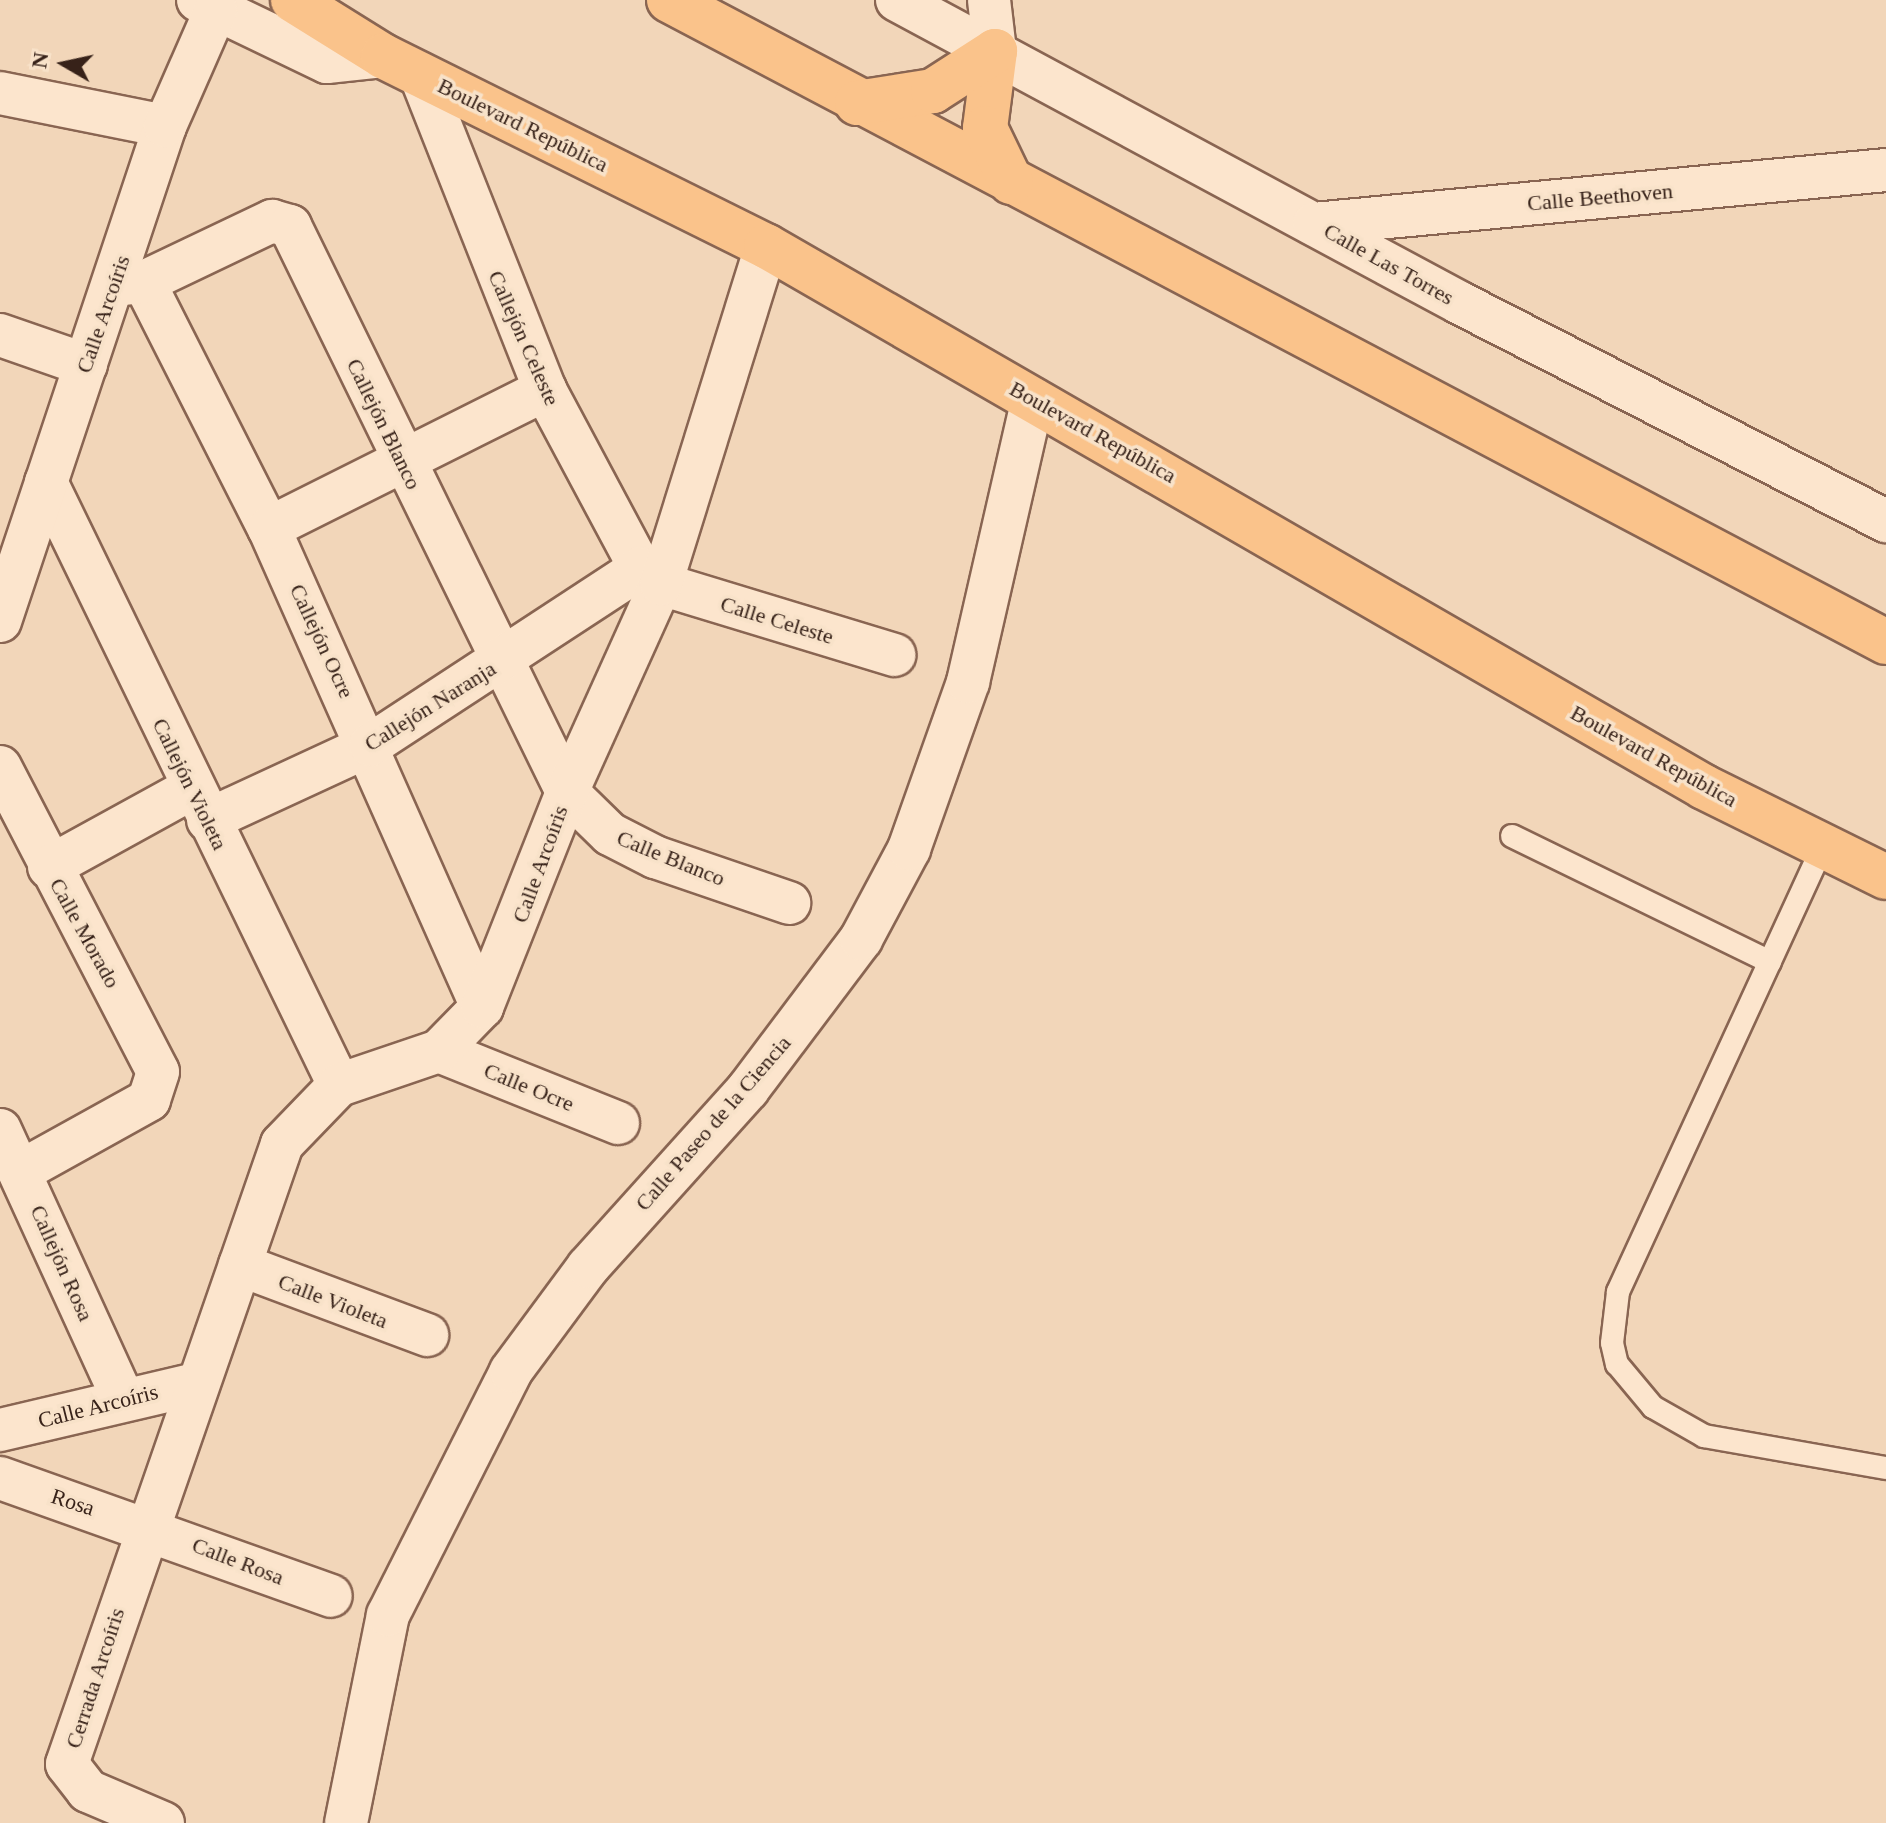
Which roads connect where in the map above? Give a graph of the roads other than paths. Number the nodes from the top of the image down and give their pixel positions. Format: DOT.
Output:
graph roads {
  1 [pos="293,0"];
  2 [pos="669,0"];
  3 [pos="897,0"];
  4 [pos="989,0"];
  5 [pos="207,5"];
  6 [pos="995,51"];
  7 [pos="401,65"];
  8 [pos="0,93"];
  9 [pos="857,103"];
  10 [pos="165,126"];
  11 [pos="1886,170"];
  12 [pos="1011,182"];
  13 [pos="1314,224"];
  14 [pos="766,246"];
  15 [pos="128,284"];
  16 [pos="0,335"];
  17 [pos="86,365"];
  18 [pos="545,390"];
  19 [pos="1033,399"];
  20 [pos="403,466"];
  21 [pos="46,482"];
  22 [pos="1886,521"];
  23 [pos="269,528"];
  24 [pos="650,576"];
  25 [pos="0,621"];
  26 [pos="1886,642"];
  27 [pos="894,655"];
  28 [pos="500,662"];
  29 [pos="370,745"];
  30 [pos="0,767"];
  31 [pos="567,792"];
  32 [pos="199,804"];
  33 [pos="1512,836"];
  34 [pos="1823,846"];
  35 [pos="49,867"];
  36 [pos="1886,877"];
  37 [pos="789,903"];
  38 [pos="1770,962"];
  39 [pos="482,1007"];
  40 [pos="439,1051"];
  41 [pos="339,1085"];
  42 [pos="618,1123"];
  43 [pos="0,1130"];
  44 [pos="21,1171"];
  45 [pos="240,1265"];
  46 [pos="427,1335"];
  47 [pos="196,1384"];
  48 [pos="122,1396"];
  49 [pos="0,1430"];
  50 [pos="1886,1468"];
  51 [pos="0,1478"];
  52 [pos="146,1526"];
  53 [pos="331,1596"];
  54 [pos="163,1823"];
  55 [pos="346,1823"];
  1 -- 7 [label="main road, Boulevard República"];
  2 -- 9 [label="main road"];
  3 -- 6 [label="street, Calle Las Torres"];
  4 -- 6 [label="street"];
  5 -- 7 [label="street"];
  5 -- 10 [label="street, Calle Arcoíris"];
  6 -- 9 [label="main road"];
  6 -- 12 [label="main road"];
  6 -- 13 [label="street, Calle Las Torres"];
  7 -- 14 [label="main road, Boulevard República"];
  7 -- 18 [label="street, Callejón Celeste"];
  8 -- 10 [label="street"];
  9 -- 12 [label="main road"];
  10 -- 15 [label="street, Calle Arcoíris"];
  11 -- 13 [label="street, Calle Beethoven"];
  12 -- 26 [label="main road"];
  13 -- 22 [label="street, Calle Las Torres"];
  14 -- 19 [label="main road, Boulevard República"];
  14 -- 24 [label="street, Calle Arcoíris"];
  15 -- 17 [label="street, Calle Arcoíris"];
  15 -- 20 [label="street, Callejón Blanco"];
  15 -- 23 [label="street, Callejón Ocre"];
  16 -- 17 [label="street"];
  17 -- 21 [label="street, Calle Arcoíris"];
  18 -- 20 [label="street"];
  18 -- 24 [label="street, Callejón Celeste"];
  19 -- 34 [label="main road, Boulevard República"];
  19 -- 55 [label="street, Calle Paseo de la Ciencia"];
  20 -- 23 [label="street"];
  20 -- 28 [label="street, Callejón Blanco"];
  21 -- 25 [label="street, Calle Arcoíris"];
  21 -- 32 [label="street, Callejón Violeta"];
  23 -- 29 [label="street, Callejón Ocre"];
  24 -- 27 [label="street, Calle Celeste"];
  24 -- 28 [label="street, Callejón Naranja"];
  24 -- 31 [label="street, Calle Arcoíris"];
  28 -- 29 [label="street, Callejón Naranja"];
  28 -- 31 [label="street, Callejón Blanco"];
  29 -- 32 [label="street, Callejón Naranja"];
  29 -- 39 [label="street, Callejón Ocre"];
  30 -- 35 [label="street, Calle Morado"];
  31 -- 37 [label="street, Calle Blanco"];
  31 -- 39 [label="street, Calle Arcoíris"];
  32 -- 35 [label="street, Callejón Naranja"];
  32 -- 41 [label="street, Callejón Violeta"];
  33 -- 38 [label="lane"];
  34 -- 36 [label="main road, Boulevard República"];
  34 -- 38 [label="lane"];
  35 -- 44 [label="street, Calle Morado"];
  38 -- 50 [label="lane"];
  39 -- 40 [label="street, Calle Arcoíris"];
  40 -- 41 [label="street, Calle Arcoíris"];
  40 -- 42 [label="street, Calle Ocre"];
  41 -- 45 [label="street, Calle Arcoíris"];
  43 -- 44 [label="street, Callejón Rosa"];
  44 -- 48 [label="street, Callejón Rosa"];
  45 -- 46 [label="street, Calle Violeta"];
  45 -- 47 [label="street, Calle Arcoíris"];
  47 -- 48 [label="street, Calle Arcoíris"];
  47 -- 52 [label="street, Calle Arcoíris"];
  48 -- 49 [label="street, Calle Arcoíris"];
  51 -- 52 [label="street, Rosa"];
  52 -- 53 [label="street, Calle Rosa"];
  52 -- 54 [label="street, Cerrada Arcoíris"];
}
